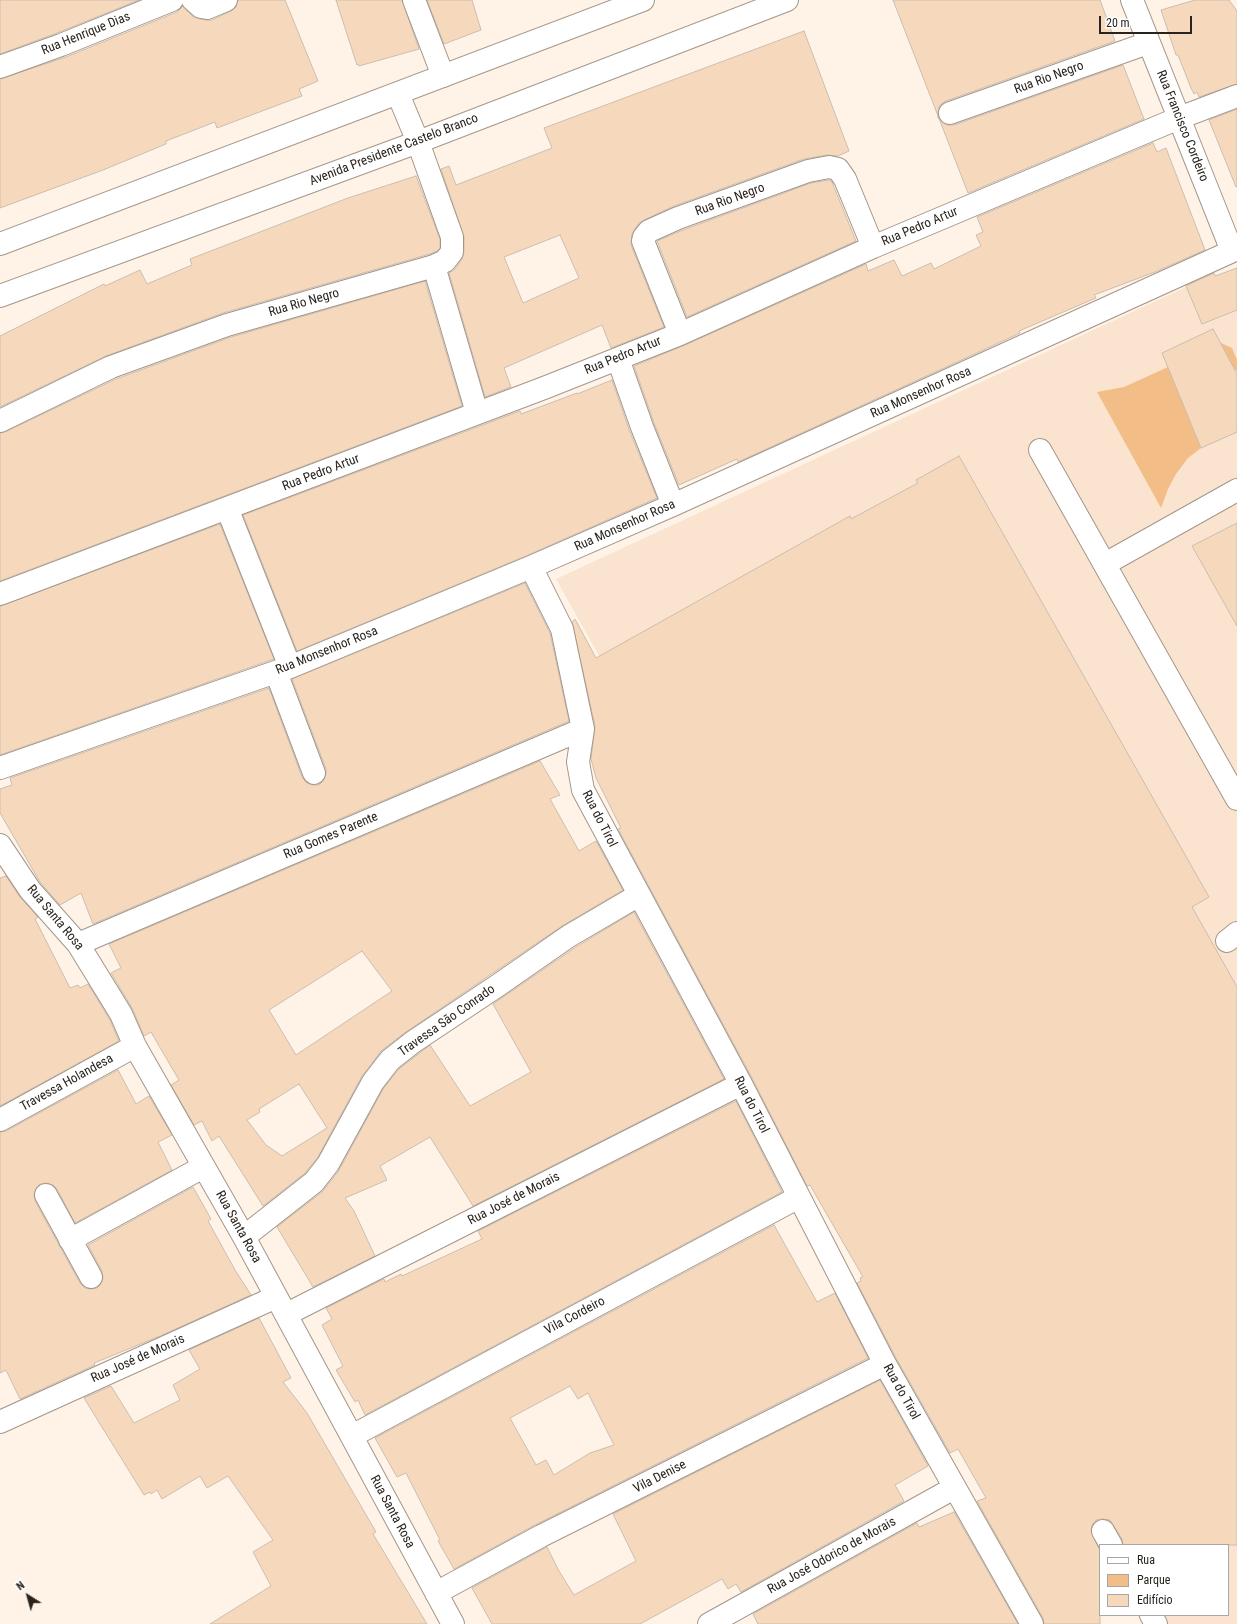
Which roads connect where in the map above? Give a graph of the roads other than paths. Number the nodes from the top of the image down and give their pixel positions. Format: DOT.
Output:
graph roads {
  1 [pos="172,0"];
  2 [pos="193,0"];
  3 [pos="226,0"];
  4 [pos="414,0"];
  5 [pos="643,0"];
  6 [pos="787,0"];
  7 [pos="1132,0"];
  8 [pos="1148,43"];
  9 [pos="0,67"];
  10 [pos="443,76"];
  11 [pos="398,94"];
  12 [pos="1237,96"];
  13 [pos="950,113"];
  14 [pos="1179,118"];
  15 [pos="418,142"];
  16 [pos="0,244"];
  17 [pos="873,247"];
  18 [pos="1235,251"];
  19 [pos="434,266"];
  20 [pos="0,296"];
  21 [pos="680,334"];
  22 [pos="618,359"];
  23 [pos="477,413"];
  24 [pos="0,421"];
  25 [pos="1040,450"];
  26 [pos="1237,490"];
  27 [pos="673,505"];
  28 [pos="227,508"];
  29 [pos="1105,564"];
  30 [pos="531,567"];
  31 [pos="0,594"];
  32 [pos="283,670"];
  33 [pos="583,729"];
  34 [pos="0,768"];
  35 [pos="314,773"];
  36 [pos="1237,799"];
  37 [pos="0,845"];
  38 [pos="639,895"];
  39 [pos="78,944"];
  40 [pos="135,1046"];
  41 [pos="741,1084"];
  42 [pos="0,1120"];
  43 [pos="204,1167"];
  44 [pos="46,1195"];
  45 [pos="799,1196"];
  46 [pos="244,1237"];
  47 [pos="70,1240"];
  48 [pos="90,1277"];
  49 [pos="281,1305"];
  50 [pos="885,1364"];
  51 [pos="0,1422"];
  52 [pos="352,1436"];
  53 [pos="954,1488"];
  54 [pos="436,1593"];
  55 [pos="453,1624"];
  56 [pos="709,1624"];
  57 [pos="1032,1624"];
  1 -- 9 [label="street, Rua Henrique Dias"];
  2 -- 3 [label="street"];
  4 -- 10 [label="street"];
  5 -- 10 [label="street"];
  6 -- 15 [label="street, Avenida Presidente Castelo Branco"];
  7 -- 8 [label="street, Rua Francisco Cordeiro"];
  8 -- 13 [label="street, Rua Rio Negro"];
  8 -- 14 [label="street, Rua Francisco Cordeiro"];
  10 -- 11 [label="street"];
  11 -- 15 [label="street, Rua Rio Negro"];
  11 -- 16 [label="street"];
  12 -- 14 [label="street, Rua Pedro Artur"];
  14 -- 17 [label="street, Rua Pedro Artur"];
  14 -- 18 [label="street, Rua Francisco Cordeiro"];
  15 -- 19 [label="street, Rua Rio Negro"];
  15 -- 20 [label="street, Avenida Presidente Castelo Branco"];
  17 -- 21 [label="street, Rua Pedro Artur"];
  17 -- 21 [label="street, Rua Rio Negro"];
  18 -- 27 [label="street, Rua Monsenhor Rosa"];
  19 -- 23 [label="street"];
  19 -- 24 [label="street, Rua Rio Negro"];
  21 -- 22 [label="street, Rua Pedro Artur"];
  22 -- 23 [label="street, Rua Pedro Artur"];
  22 -- 27 [label="street"];
  23 -- 28 [label="street, Rua Pedro Artur"];
  25 -- 29 [label="street"];
  26 -- 29 [label="street"];
  27 -- 30 [label="street, Rua Monsenhor Rosa"];
  28 -- 31 [label="street, Rua Pedro Artur"];
  28 -- 32 [label="street"];
  29 -- 36 [label="street"];
  30 -- 32 [label="street, Rua Monsenhor Rosa"];
  30 -- 33 [label="street, Rua do Tirol"];
  32 -- 34 [label="street, Rua Monsenhor Rosa"];
  32 -- 35 [label="street"];
  33 -- 38 [label="street, Rua do Tirol"];
  33 -- 39 [label="street, Rua Gomes Parente"];
  37 -- 39 [label="street, Rua Santa Rosa"];
  38 -- 41 [label="street, Rua do Tirol"];
  38 -- 46 [label="street, Travessa São Conrado"];
  39 -- 40 [label="street, Rua Santa Rosa"];
  40 -- 42 [label="street, Travessa Holandesa"];
  40 -- 43 [label="street, Rua Santa Rosa"];
  41 -- 45 [label="street, Rua do Tirol"];
  41 -- 49 [label="street, Rua José de Morais"];
  43 -- 46 [label="street, Rua Santa Rosa"];
  43 -- 47 [label="street"];
  44 -- 47 [label="street"];
  45 -- 50 [label="street, Rua do Tirol"];
  45 -- 52 [label="street, Vila Cordeiro"];
  46 -- 49 [label="street, Rua Santa Rosa"];
  47 -- 48 [label="street"];
  49 -- 51 [label="street, Rua José de Morais"];
  49 -- 52 [label="street, Rua Santa Rosa"];
  50 -- 53 [label="street, Rua do Tirol"];
  50 -- 54 [label="street, Vila Denise"];
  52 -- 54 [label="street, Rua Santa Rosa"];
  53 -- 56 [label="street, Rua José Odorico de Morais"];
  53 -- 57 [label="street, Rua do Tirol"];
  54 -- 55 [label="street, Rua Santa Rosa"];
}
